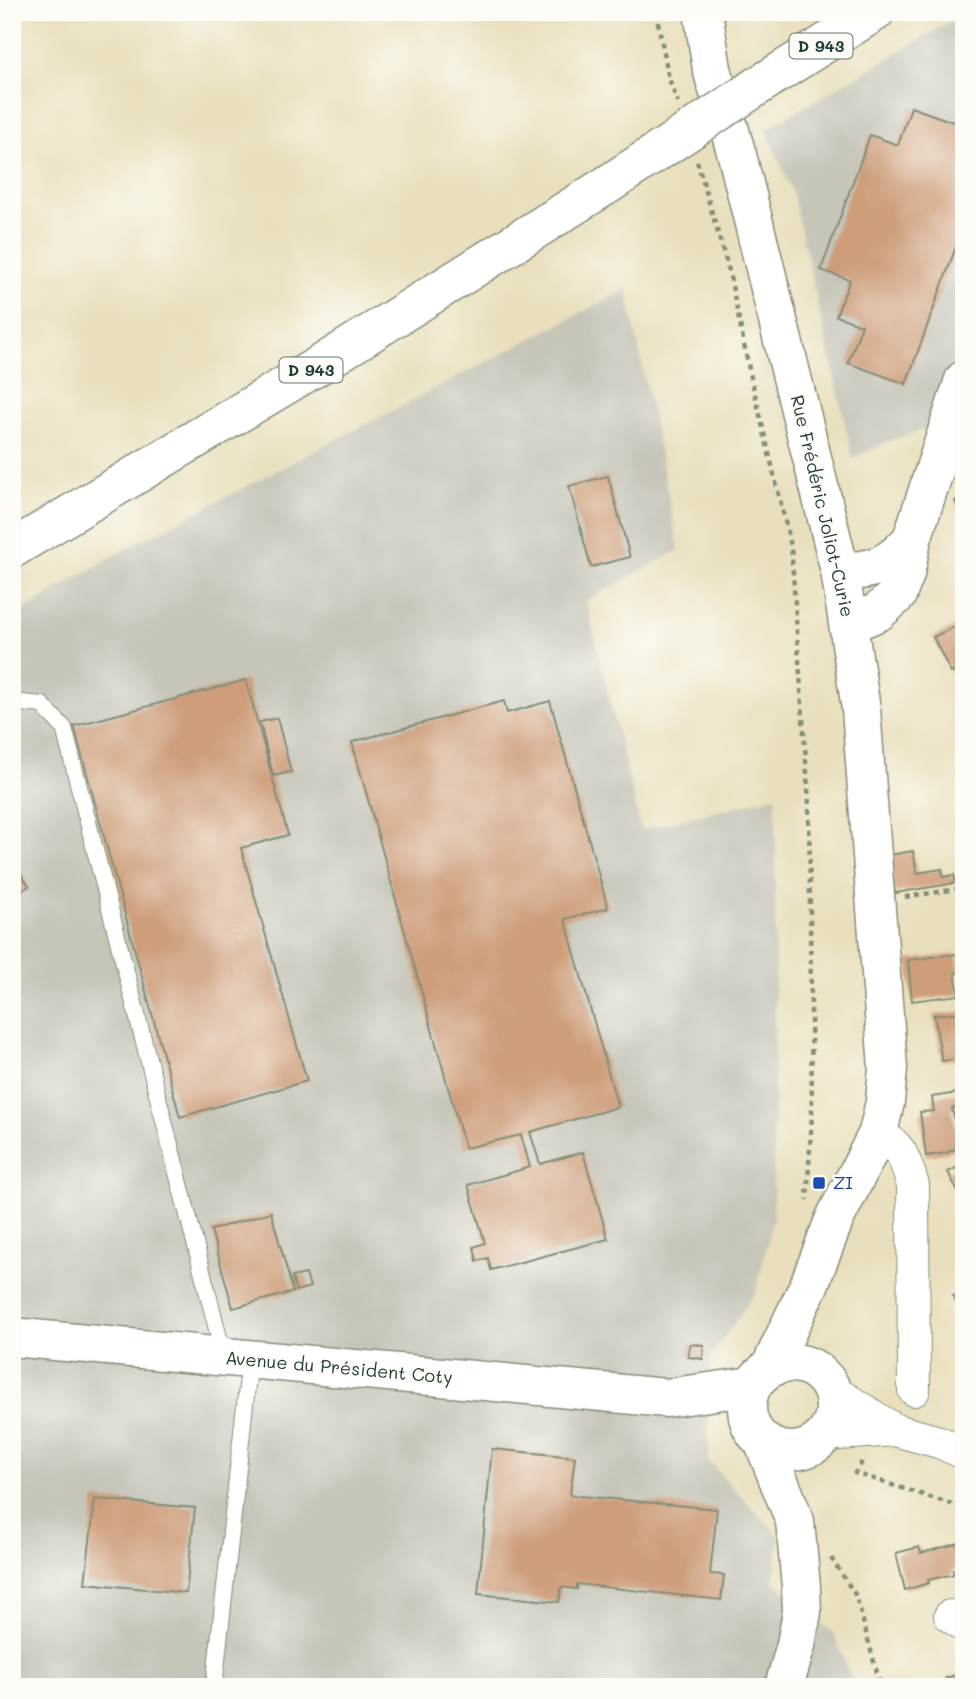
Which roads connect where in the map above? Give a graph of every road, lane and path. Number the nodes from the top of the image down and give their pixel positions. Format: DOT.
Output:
graph roads {
  1 [pos="656,12"];
  2 [pos="703,12"];
  3 [pos="874,12"];
  4 [pos="669,79"];
  5 [pos="701,171"];
  6 [pos="964,380"];
  7 [pos="912,539"];
  8 [pos="12,549"];
  9 [pos="840,571"];
  10 [pos="897,595"];
  11 [pos="849,624"];
  12 [pos="12,702"];
  13 [pos="861,709"];
  14 [pos="964,888"];
  15 [pos="877,902"];
  16 [pos="878,1133"];
  17 [pos="807,1205"];
  18 [pos="809,1285"];
  19 [pos="12,1337"];
  20 [pos="237,1358"];
  21 [pos="761,1377"];
  22 [pos="827,1382"];
  23 [pos="914,1390"];
  24 [pos="666,1398"];
  25 [pos="888,1430"];
  26 [pos="759,1436"];
  27 [pos="818,1440"];
  28 [pos="964,1453"];
  29 [pos="964,1508"];
  30 [pos="795,1521"];
  31 [pos="830,1556"];
  32 [pos="214,1687"];
  33 [pos="784,1687"];
  34 [pos="881,1687"];
  1 -- 4 [label="path"];
  2 -- 9 [label="street, Rue Frédéric Joliot-Curie"];
  3 -- 8 [label="street, D 943, bridge"];
  5 -- 17 [label="path"];
  6 -- 7 [label="street"];
  7 -- 9 [label="street"];
  7 -- 10 [label="street"];
  9 -- 11 [label="street, Rue Frédéric Joliot-Curie"];
  10 -- 11 [label="street"];
  10 -- 13 [label="street"];
  11 -- 13 [label="street, Rue Frédéric Joliot-Curie"];
  12 -- 20 [label="lane"];
  13 -- 15 [label="street, Rue Frédéric Joliot-Curie"];
  14 -- 15 [label="path"];
  15 -- 16 [label="street, Rue Frédéric Joliot-Curie"];
  16 -- 18 [label="street, Rue Frédéric Joliot-Curie"];
  16 -- 23 [label="street"];
  18 -- 21 [label="street, Rue Frédéric Joliot-Curie"];
  18 -- 22 [label="street, Rue Frédéric Joliot-Curie"];
  19 -- 20 [label="street, Avenue du Président Coty"];
  20 -- 24 [label="street, Avenue du Président Coty"];
  20 -- 32 [label="lane"];
  21 -- 22 [label="street"];
  21 -- 24 [label="street, Avenue du Président Coty"];
  21 -- 26 [label="street"];
  22 -- 25 [label="street"];
  22 -- 27 [label="street"];
  24 -- 26 [label="street, Avenue du Président Coty"];
  25 -- 27 [label="street"];
  25 -- 28 [label="street"];
  25 -- 29 [label="path"];
  26 -- 27 [label="street"];
  26 -- 30 [label="street"];
  27 -- 30 [label="street"];
  30 -- 33 [label="street"];
  31 -- 34 [label="path"];
}
